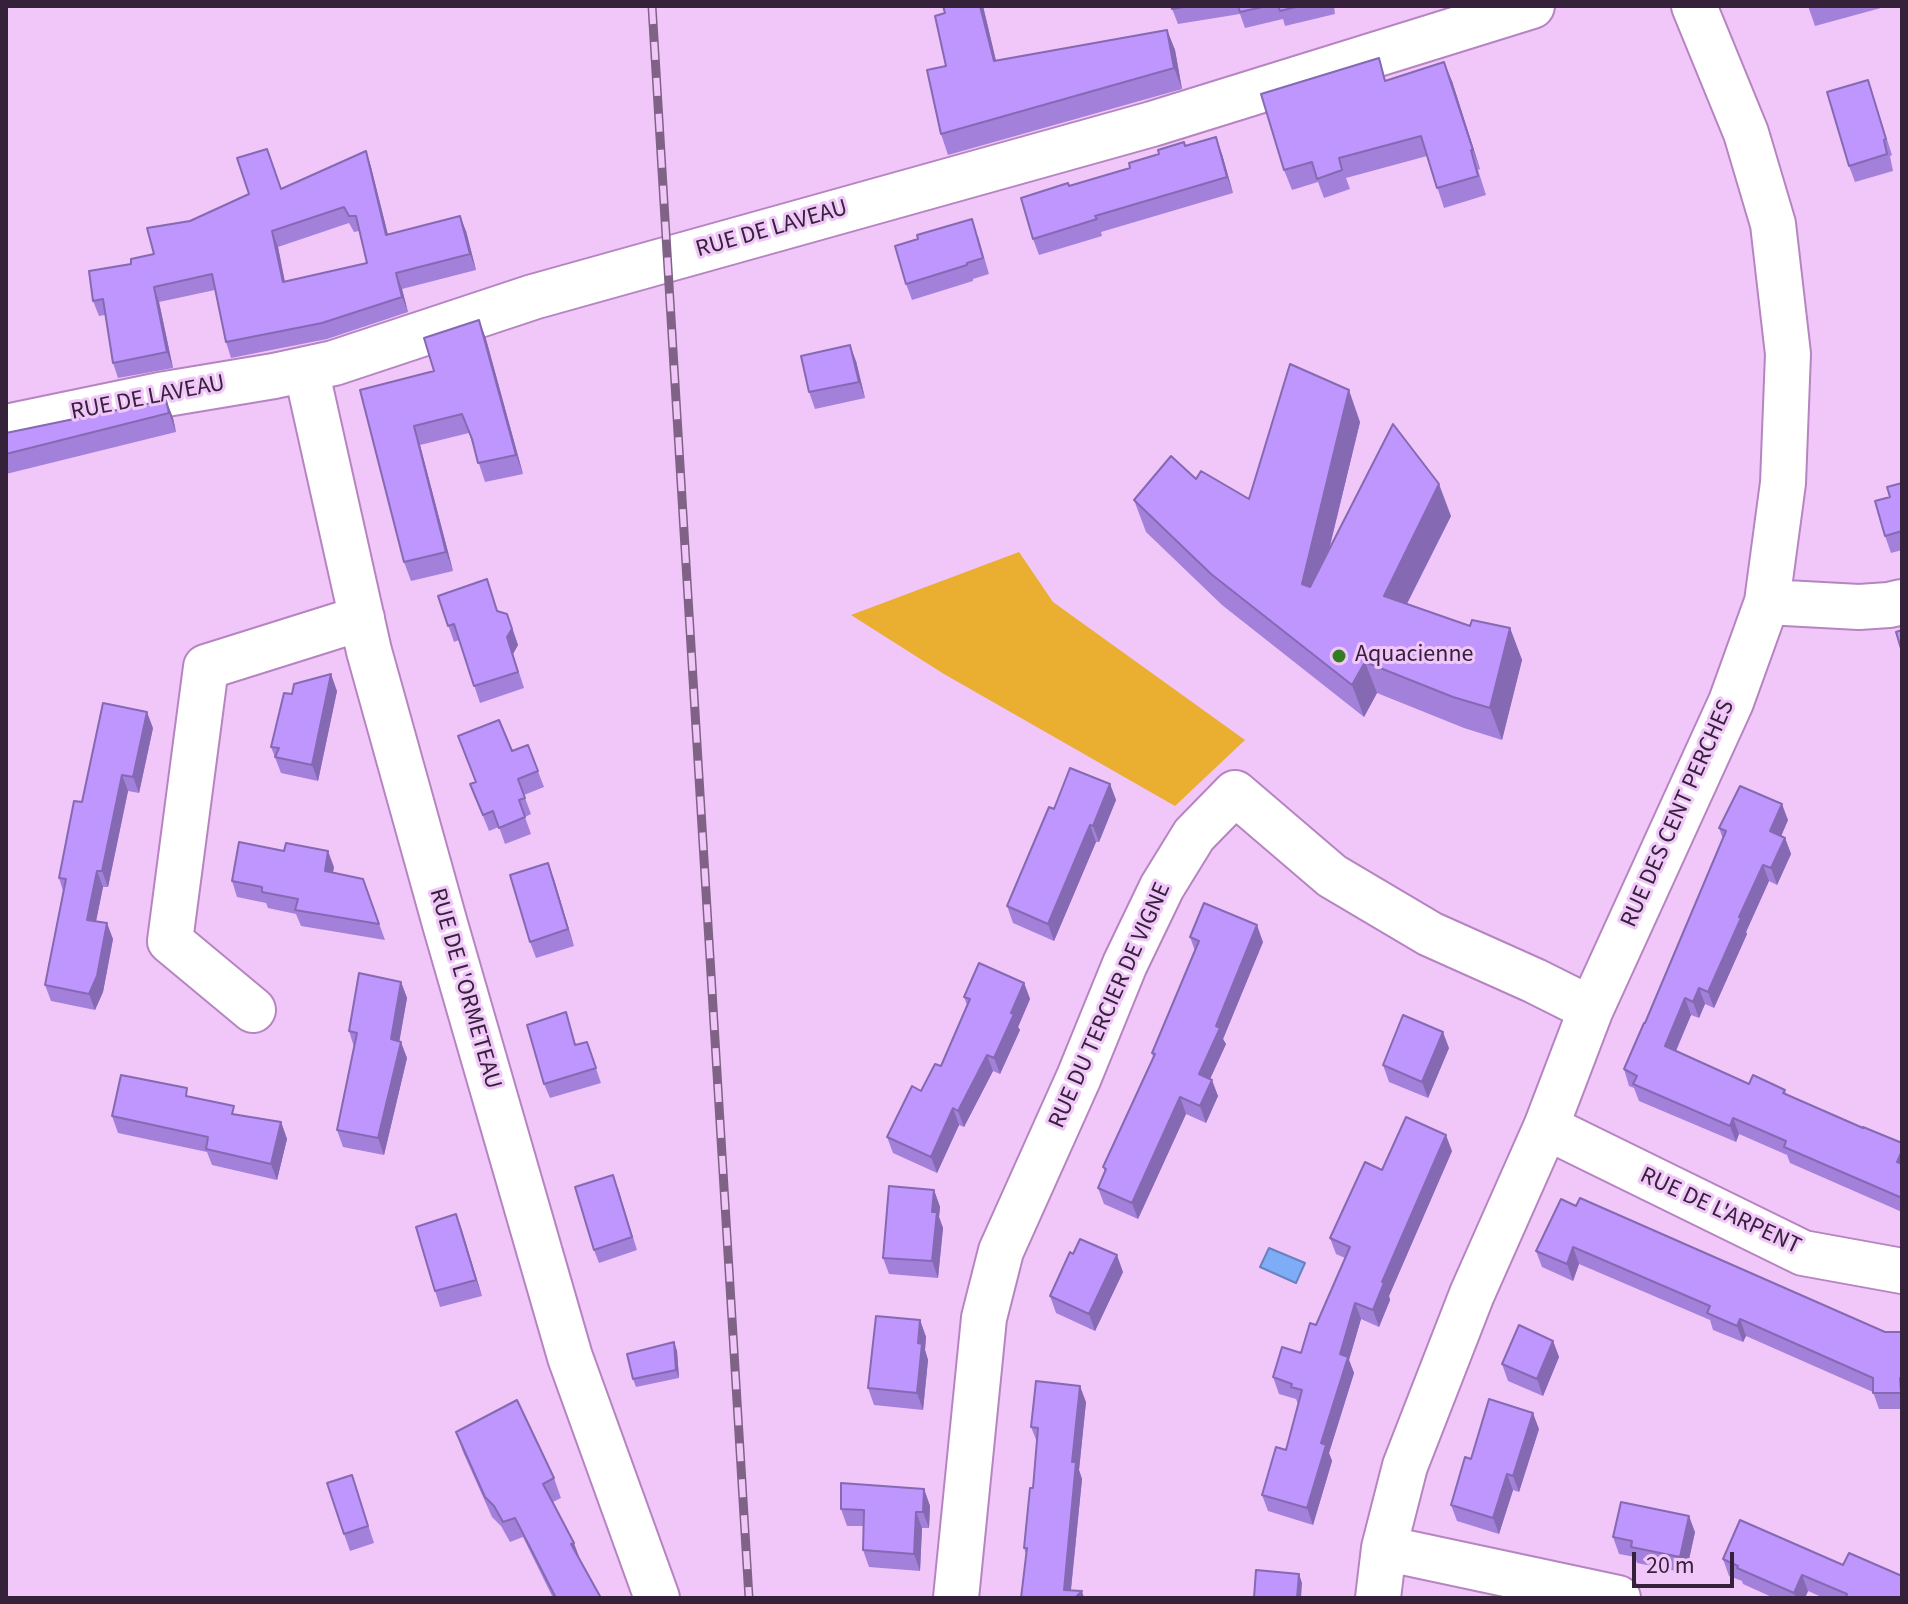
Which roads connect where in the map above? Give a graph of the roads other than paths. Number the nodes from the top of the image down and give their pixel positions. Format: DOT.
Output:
graph roads {
  1 [pos="1526,6"];
  2 [pos="1694,6"];
  3 [pos="306,369"];
  4 [pos="6,427"];
  5 [pos="1767,602"];
  6 [pos="1902,602"];
  7 [pos="362,618"];
  8 [pos="1591,1009"];
  9 [pos="253,1010"];
  10 [pos="1546,1127"];
  11 [pos="1902,1271"];
  12 [pos="1384,1548"];
  13 [pos="657,1598"];
  14 [pos="956,1598"];
  15 [pos="1378,1598"];
  16 [pos="1618,1598"];
  1 -- 3 [label="street, RUE DE LAVEAU"];
  2 -- 5 [label="street, RUE DES CENT PERCHES"];
  3 -- 4 [label="street, RUE DE LAVEAU"];
  3 -- 7 [label="street, RUE DE L'ORMETEAU"];
  5 -- 6 [label="street"];
  5 -- 8 [label="street, RUE DES CENT PERCHES"];
  7 -- 9 [label="street"];
  7 -- 13 [label="street, RUE DE L'ORMETEAU"];
  8 -- 10 [label="street, RUE DES CENT PERCHES"];
  8 -- 14 [label="street, RUE DU TERCIER DE VIGNE"];
  10 -- 11 [label="street, RUE DE L'ARPENT"];
  10 -- 12 [label="street, RUE DES CENT PERCHES"];
  12 -- 15 [label="street, RUE DES CENT PERCHES"];
  12 -- 16 [label="street"];
}
